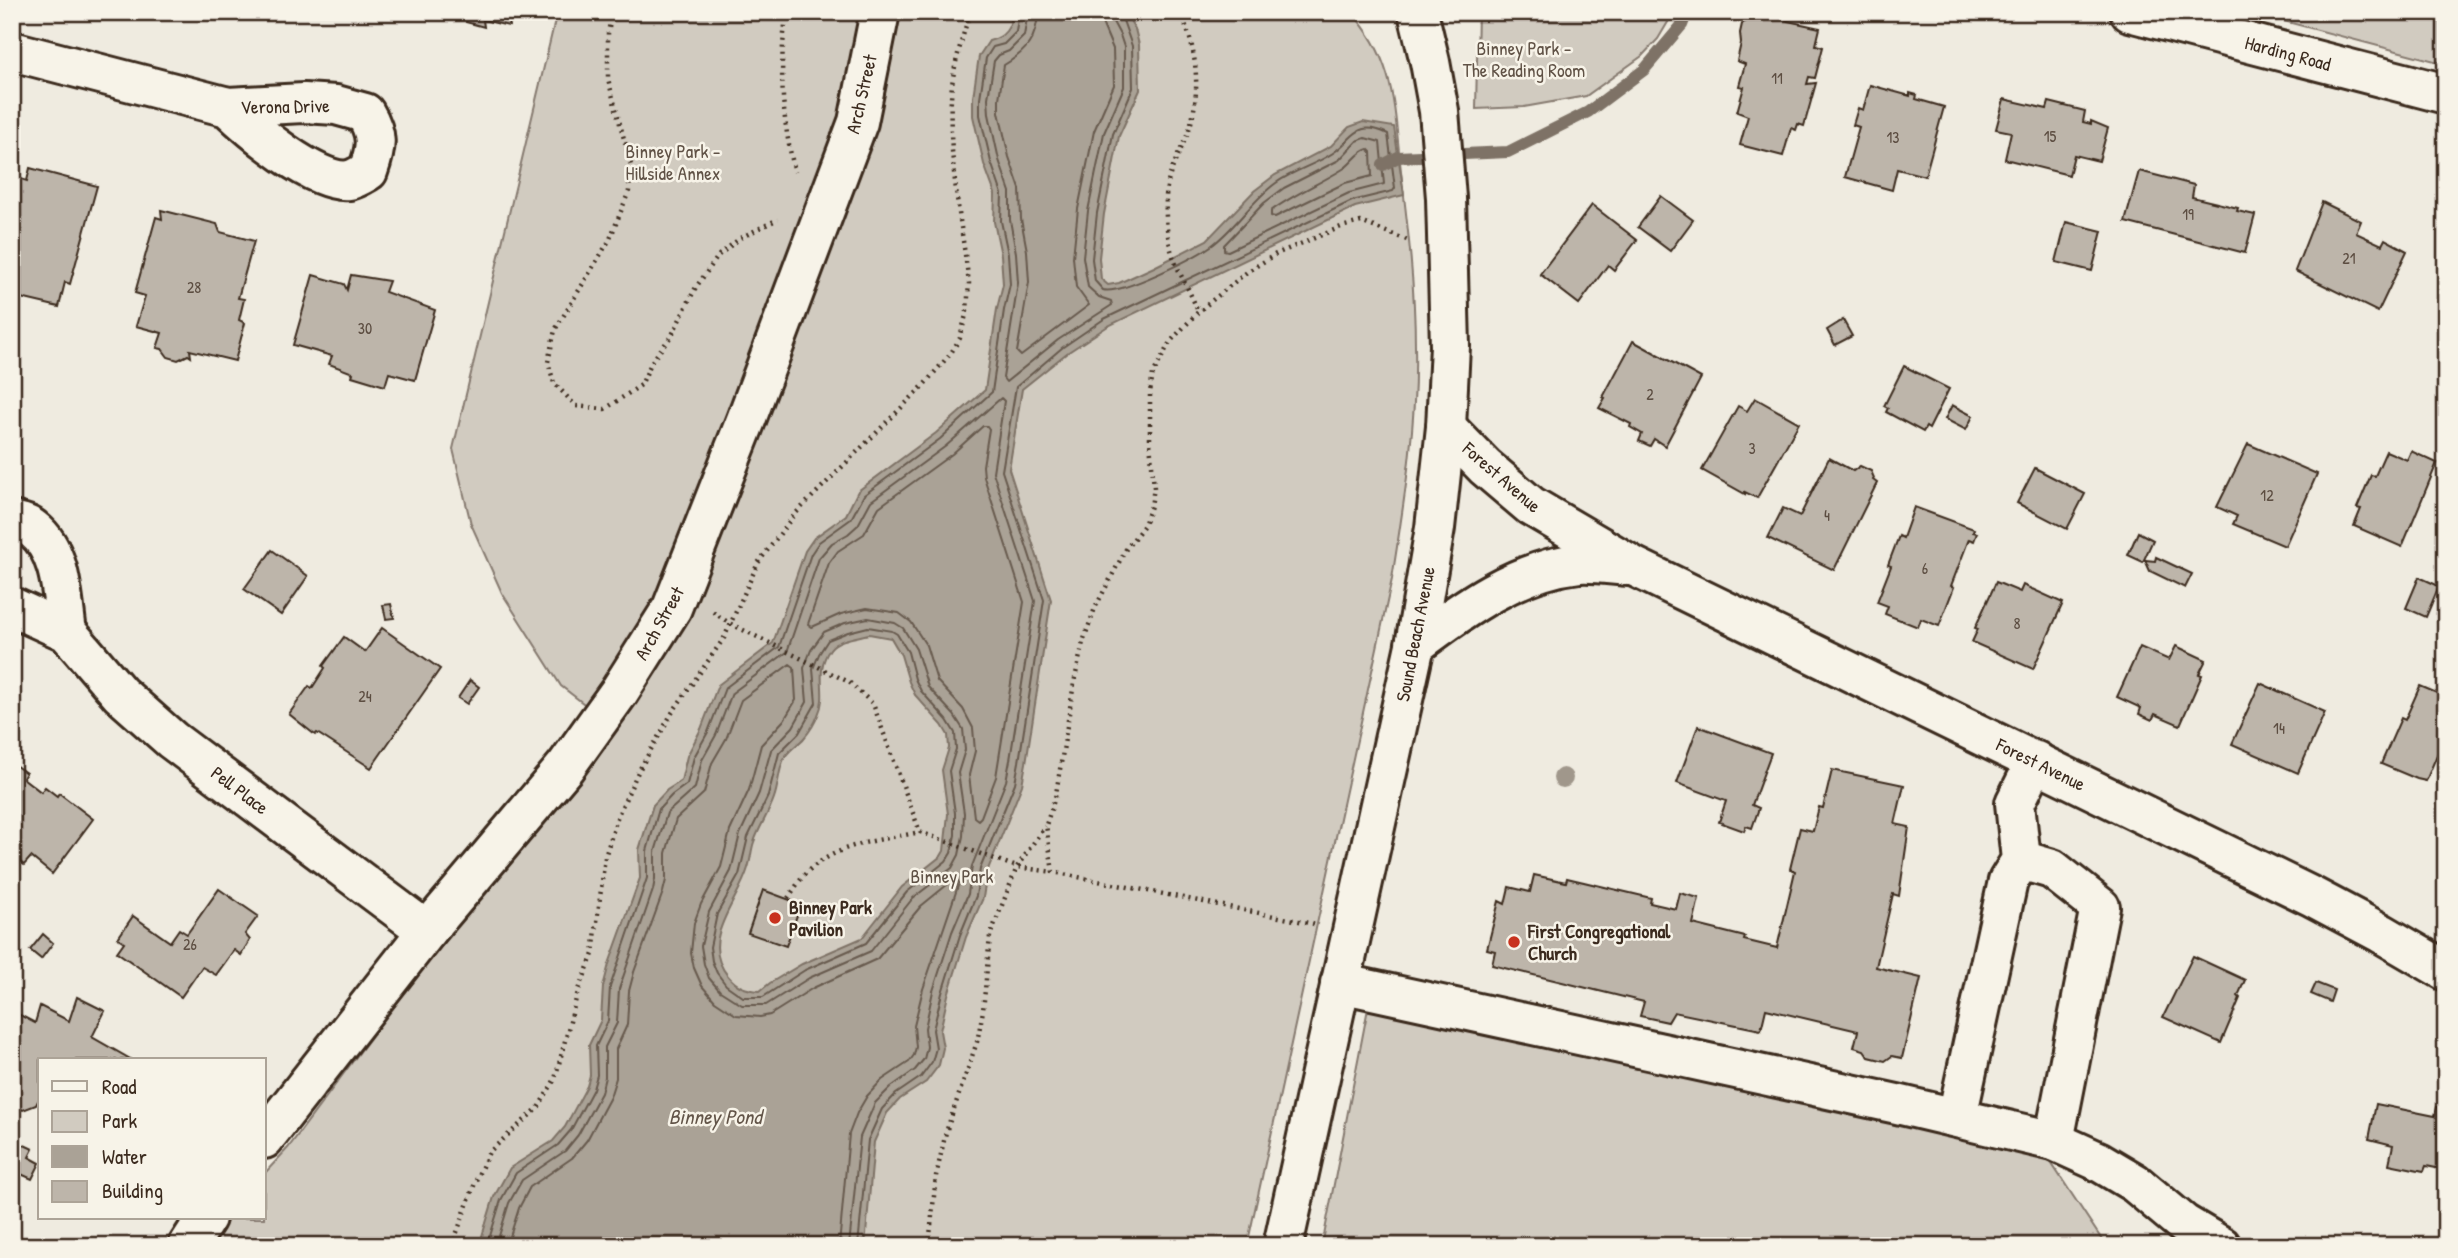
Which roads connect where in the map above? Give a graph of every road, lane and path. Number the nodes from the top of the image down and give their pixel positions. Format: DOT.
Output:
graph roads {
  1 [pos="612,12"];
  2 [pos="787,12"];
  3 [pos="880,12"];
  4 [pos="971,12"];
  5 [pos="1180,12"];
  6 [pos="1418,12"];
  7 [pos="2130,12"];
  8 [pos="12,51"];
  9 [pos="2446,94"];
  10 [pos="228,107"];
  11 [pos="798,184"];
  12 [pos="784,216"];
  13 [pos="1408,241"];
  14 [pos="1198,312"];
  15 [pos="1446,427"];
  16 [pos="12,521"];
  17 [pos="1633,566"];
  18 [pos="12,607"];
  19 [pos="705,607"];
  20 [pos="729,623"];
  21 [pos="67,632"];
  22 [pos="1415,645"];
  23 [pos="2036,761"];
  24 [pos="1046,825"];
  25 [pos="920,832"];
  26 [pos="2021,860"];
  27 [pos="1017,867"];
  28 [pos="1053,872"];
  29 [pos="788,898"];
  30 [pos="1318,925"];
  31 [pos="428,931"];
  32 [pos="2446,971"];
  33 [pos="1340,983"];
  34 [pos="1957,1117"];
  35 [pos="266,1136"];
  36 [pos="2054,1141"];
  37 [pos="205,1220"];
  38 [pos="188,1246"];
  39 [pos="452,1246"];
  40 [pos="929,1246"];
  41 [pos="1283,1246"];
  42 [pos="2221,1246"];
  1 -- 12 [label="path"];
  2 -- 11 [label="path"];
  3 -- 31 [label="street, Arch Street"];
  4 -- 20 [label="path"];
  5 -- 14 [label="path"];
  6 -- 15 [label="street, Sound Beach Avenue"];
  7 -- 9 [label="street, Harding Road"];
  8 -- 10 [label="street, Verona Drive"];
  13 -- 14 [label="path"];
  14 -- 24 [label="path"];
  15 -- 17 [label="street, Forest Avenue"];
  15 -- 22 [label="street, Sound Beach Avenue"];
  16 -- 21 [label="street"];
  17 -- 22 [label="street, Forest Avenue"];
  17 -- 23 [label="street, Forest Avenue"];
  18 -- 21 [label="street, Pell Place"];
  19 -- 20 [label="path"];
  20 -- 25 [label="path"];
  20 -- 39 [label="path"];
  21 -- 31 [label="street, Pell Place"];
  22 -- 33 [label="street, Sound Beach Avenue"];
  23 -- 26 [label="street"];
  23 -- 32 [label="street, Forest Avenue"];
  24 -- 27 [label="path"];
  24 -- 28 [label="path"];
  25 -- 27 [label="path"];
  25 -- 29 [label="path"];
  26 -- 34 [label="street"];
  26 -- 36 [label="street"];
  27 -- 28 [label="path"];
  27 -- 40 [label="path"];
  28 -- 30 [label="path"];
  31 -- 35 [label="street, Arch Street"];
  33 -- 34 [label="street"];
  33 -- 41 [label="street, Sound Beach Avenue"];
  34 -- 36 [label="street"];
  36 -- 42 [label="street"];
  37 -- 38 [label="street"];
}
